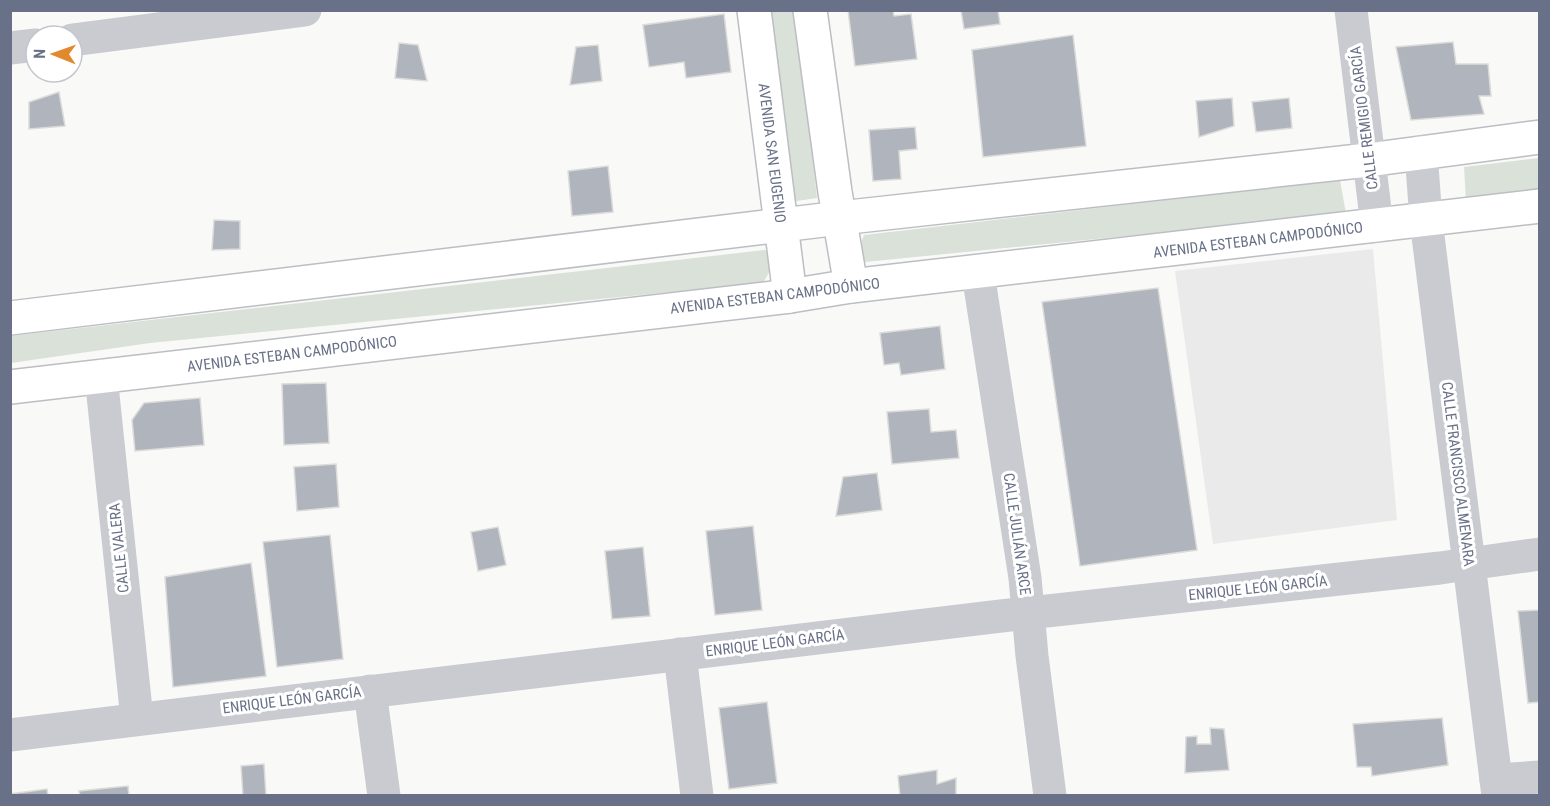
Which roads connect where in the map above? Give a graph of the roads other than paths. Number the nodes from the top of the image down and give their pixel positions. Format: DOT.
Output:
graph roads {
  1 [pos="305,10"];
  2 [pos="754,10"];
  3 [pos="810,10"];
  4 [pos="1351,10"];
  5 [pos="225,15"];
  6 [pos="84,38"];
  7 [pos="1539,137"];
  8 [pos="1421,152"];
  9 [pos="1368,160"];
  10 [pos="1539,206"];
  11 [pos="840,218"];
  12 [pos="1426,220"];
  13 [pos="781,226"];
  14 [pos="1377,226"];
  15 [pos="978,273"];
  16 [pos="851,286"];
  17 [pos="790,296"];
  18 [pos="10,318"];
  19 [pos="101,376"];
  20 [pos="10,387"];
  21 [pos="1539,554"];
  22 [pos="1469,563"];
  23 [pos="1029,614"];
  24 [pos="680,654"];
  25 [pos="370,691"];
  26 [pos="136,719"];
  27 [pos="10,735"];
  28 [pos="1539,777"];
  29 [pos="1497,788"];
  30 [pos="384,795"];
  31 [pos="697,795"];
  32 [pos="1050,795"];
  1 -- 5 [label="street"];
  2 -- 13 [label="street, AVENIDA SAN EUGENIO"];
  3 -- 11 [label="street"];
  4 -- 9 [label="street, CALLE REMIGIO GARCÍA"];
  5 -- 6 [label="street"];
  7 -- 8 [label="street"];
  8 -- 9 [label="street"];
  8 -- 12 [label="street, CALLE FRANCISCO ALMENARA"];
  9 -- 11 [label="street"];
  9 -- 14 [label="street, CALLE REMIGIO GARCÍA"];
  10 -- 12 [label="street, AVENIDA ESTEBAN CAMPODÓNICO"];
  11 -- 13 [label="street"];
  11 -- 16 [label="street"];
  12 -- 14 [label="street, AVENIDA ESTEBAN CAMPODÓNICO"];
  12 -- 22 [label="street, CALLE FRANCISCO ALMENARA"];
  13 -- 17 [label="street, AVENIDA SAN EUGENIO"];
  13 -- 18 [label="street"];
  14 -- 15 [label="street, AVENIDA ESTEBAN CAMPODÓNICO"];
  15 -- 16 [label="street, AVENIDA ESTEBAN CAMPODÓNICO"];
  15 -- 23 [label="street, CALLE JULIÁN ARCE"];
  16 -- 17 [label="street, AVENIDA ESTEBAN CAMPODÓNICO"];
  17 -- 19 [label="street, AVENIDA ESTEBAN CAMPODÓNICO"];
  19 -- 20 [label="street, AVENIDA ESTEBAN CAMPODÓNICO"];
  19 -- 26 [label="street, CALLE VALERA"];
  21 -- 22 [label="street, ENRIQUE LEÓN GARCÍA"];
  22 -- 23 [label="street, ENRIQUE LEÓN GARCÍA"];
  22 -- 29 [label="street, CALLE FRANCISCO ALMENARA"];
  23 -- 24 [label="street, ENRIQUE LEÓN GARCÍA"];
  23 -- 32 [label="street, CALLE JULIÁN ARCE"];
  24 -- 25 [label="street, ENRIQUE LEÓN GARCÍA"];
  24 -- 31 [label="street"];
  25 -- 26 [label="street, ENRIQUE LEÓN GARCÍA"];
  25 -- 30 [label="street"];
  26 -- 27 [label="street, ENRIQUE LEÓN GARCÍA"];
  28 -- 29 [label="street"];
}
